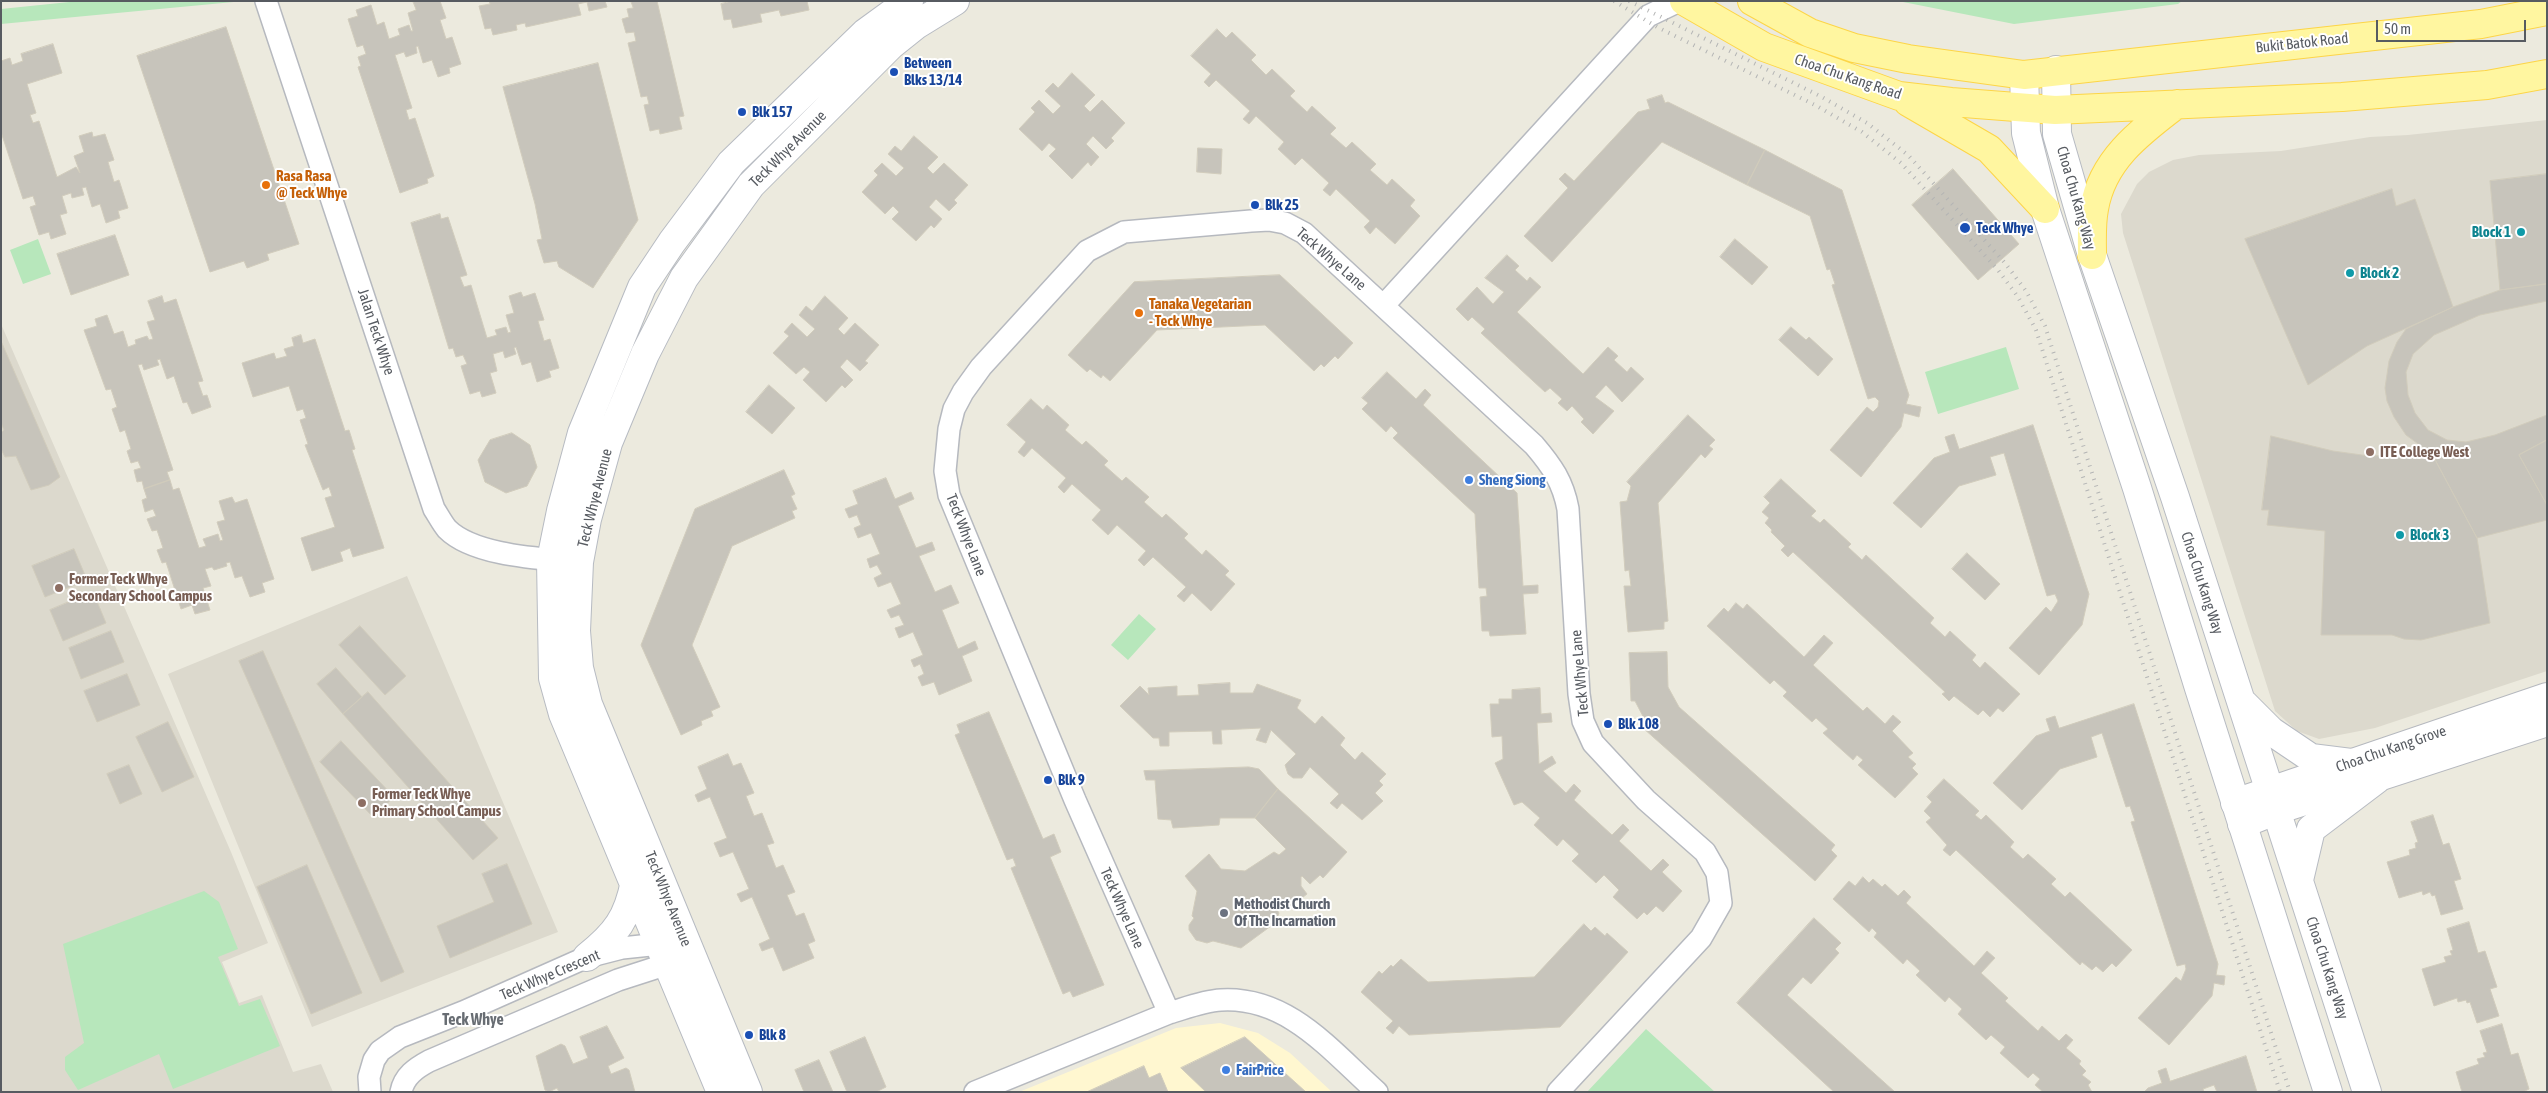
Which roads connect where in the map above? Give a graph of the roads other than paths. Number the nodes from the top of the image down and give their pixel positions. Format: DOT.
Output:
graph roads {
  1 [pos="266,1"];
  2 [pos="909,1"];
  3 [pos="955,1"];
  4 [pos="1679,1"];
  5 [pos="1684,1"];
  6 [pos="1752,1"];
  7 [pos="1647,8"];
  8 [pos="2547,11"];
  9 [pos="2056,70"];
  10 [pos="2547,74"];
  11 [pos="2024,75"];
  12 [pos="1899,96"];
  13 [pos="2177,104"];
  14 [pos="2026,107"];
  15 [pos="2055,110"];
  16 [pos="2045,209"];
  17 [pos="2092,255"];
  18 [pos="1384,305"];
  19 [pos="550,560"];
  20 [pos="579,562"];
  21 [pos="2547,697"];
  22 [pos="2239,699"];
  23 [pos="2547,722"];
  24 [pos="2351,763"];
  25 [pos="2376,779"];
  26 [pos="2274,800"];
  27 [pos="2238,814"];
  28 [pos="2299,880"];
  29 [pos="635,881"];
  30 [pos="675,950"];
  31 [pos="587,957"];
  32 [pos="1169,1013"];
  33 [pos="370,1092"];
  34 [pos="401,1092"];
  35 [pos="721,1092"];
  36 [pos="748,1092"];
  37 [pos="975,1092"];
  38 [pos="1376,1092"];
  39 [pos="1558,1092"];
  40 [pos="2328,1092"];
  41 [pos="2367,1092"];
  1 -- 19 [label="street, Jalan Teck Whye"];
  2 -- 19 [label="main road, Teck Whye Avenue"];
  3 -- 20 [label="main road, Teck Whye Avenue"];
  4 -- 7 [label="street"];
  5 -- 12 [label="main road, Choa Chu Kang Road"];
  6 -- 11 [label="main road, Choa Chu Kang Road"];
  7 -- 18 [label="street"];
  8 -- 9 [label="main road, Bukit Batok Road"];
  9 -- 11 [label="main road, Choa Chu Kang Road"];
  9 -- 15 [label="main road, Choa Chu Kang Way"];
  10 -- 13 [label="main road"];
  11 -- 14 [label="main road, Choa Chu Kang Way"];
  12 -- 14 [label="main road, Choa Chu Kang Road"];
  12 -- 16 [label="main road"];
  13 -- 15 [label="main road"];
  13 -- 17 [label="main road"];
  14 -- 15 [label="main road, Choa Chu Kang Road"];
  14 -- 16 [label="main road, Choa Chu Kang Way"];
  15 -- 17 [label="main road, Choa Chu Kang Way"];
  16 -- 27 [label="main road, Choa Chu Kang Way"];
  17 -- 22 [label="main road, Choa Chu Kang Way"];
  18 -- 32 [label="street, Teck Whye Lane"];
  18 -- 39 [label="street, Teck Whye Lane"];
  19 -- 20 [label="street, Jalan Teck Whye"];
  19 -- 29 [label="main road, Teck Whye Avenue"];
  20 -- 30 [label="main road, Teck Whye Avenue"];
  21 -- 24 [label="main road, Choa Chu Kang Grove"];
  22 -- 24 [label="main road"];
  22 -- 26 [label="main road, Choa Chu Kang Way"];
  23 -- 25 [label="main road, Choa Chu Kang Grove"];
  24 -- 26 [label="main road, Choa Chu Kang Grove"];
  25 -- 26 [label="main road, Choa Chu Kang Grove"];
  25 -- 28 [label="main road"];
  26 -- 27 [label="main road, Choa Chu Kang Grove"];
  26 -- 28 [label="main road, Choa Chu Kang Way"];
  27 -- 40 [label="main road, Choa Chu Kang Way"];
  28 -- 41 [label="main road, Choa Chu Kang Way"];
  29 -- 30 [label="main road, Teck Whye Avenue"];
  29 -- 31 [label="main road"];
  30 -- 31 [label="street, Teck Whye Crescent"];
  30 -- 34 [label="street, Teck Whye Crescent"];
  30 -- 35 [label="main road, Teck Whye Avenue"];
  30 -- 36 [label="main road, Teck Whye Avenue"];
  31 -- 33 [label="street, Teck Whye Crescent"];
  32 -- 37 [label="street"];
  32 -- 38 [label="street"];
}
